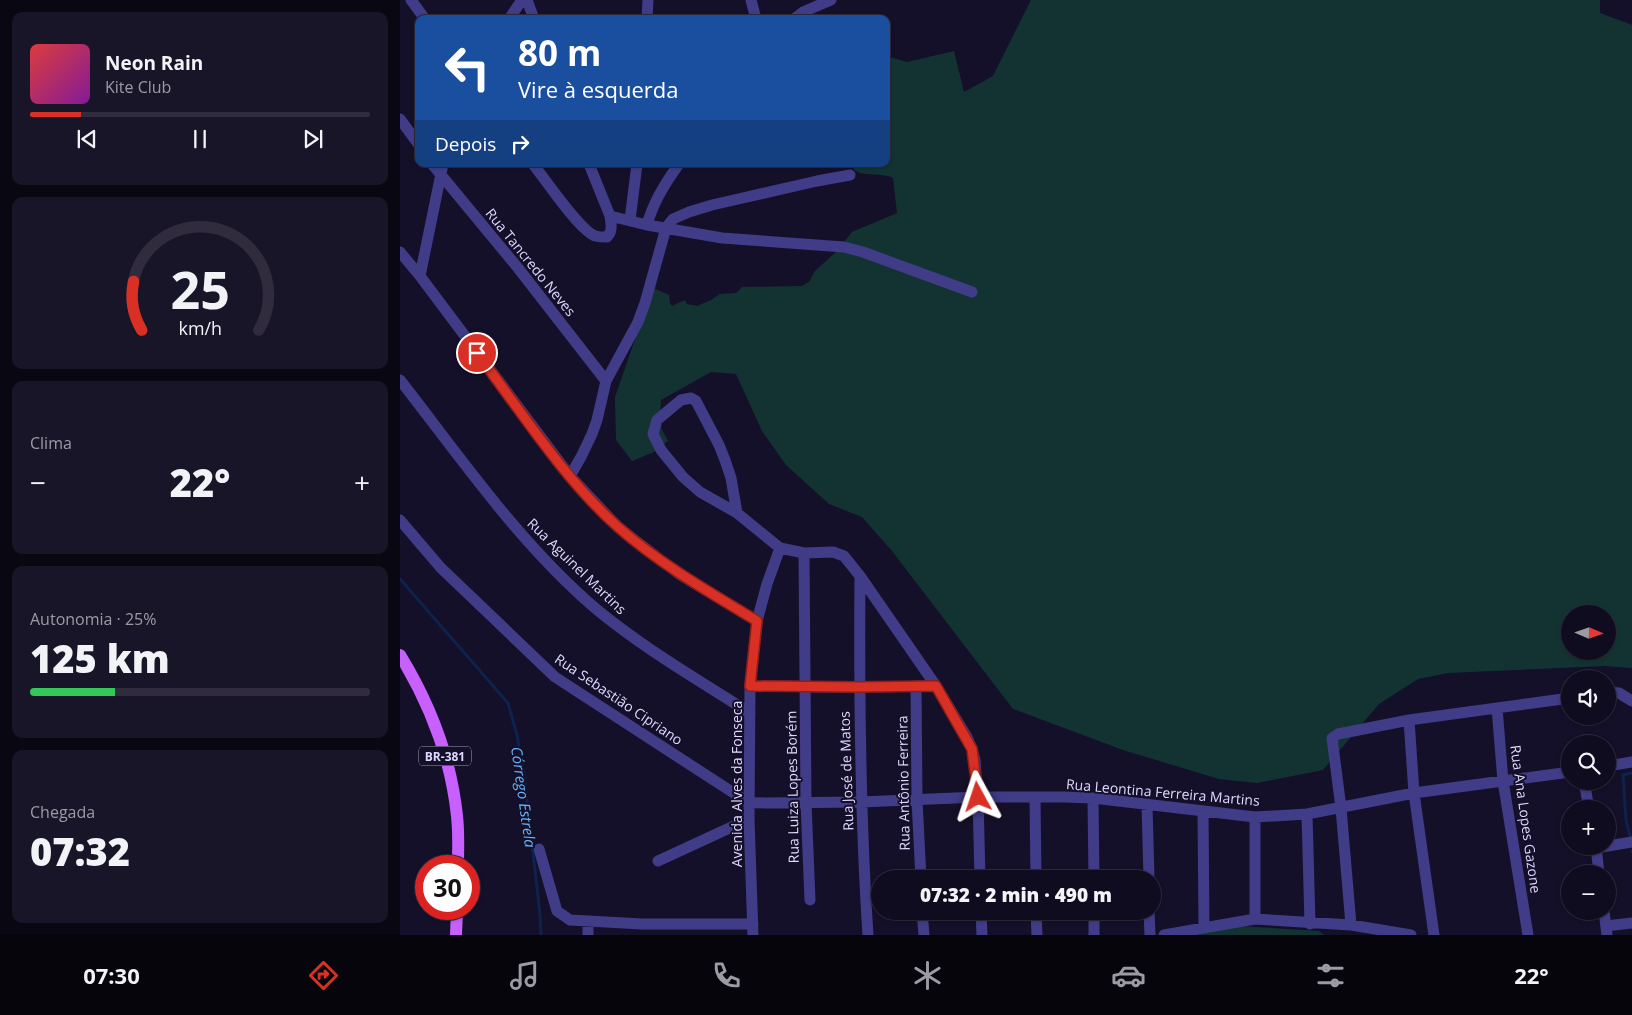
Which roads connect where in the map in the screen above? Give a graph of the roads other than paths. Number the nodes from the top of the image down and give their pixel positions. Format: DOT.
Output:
graph roads {
  1 [pos="411,0"];
  2 [pos="648,0"];
  3 [pos="751,0"];
  4 [pos="831,0"];
  5 [pos="521,1"];
  6 [pos="422,15"];
  7 [pos="512,15"];
  8 [pos="531,15"];
  9 [pos="647,15"];
  10 [pos="755,15"];
  11 [pos="799,15"];
  12 [pos="400,119"];
  13 [pos="415,140"];
  14 [pos="535,167"];
  15 [pos="590,167"];
  16 [pos="637,167"];
  17 [pos="677,167"];
  18 [pos="441,169"];
  19 [pos="850,175"];
  20 [pos="610,216"];
  21 [pos="630,220"];
  22 [pos="647,225"];
  23 [pos="666,228"];
  24 [pos="400,252"];
  25 [pos="420,276"];
  26 [pos="972,292"];
  27 [pos="400,380"];
  28 [pos="606,381"];
  29 [pos="570,476"];
  30 [pos="737,513"];
  31 [pos="400,520"];
  32 [pos="780,548"];
  33 [pos="804,553"];
  34 [pos="860,576"];
  35 [pos="757,621"];
  36 [pos="400,655"];
  37 [pos="750,686"];
  38 [pos="804,686"];
  39 [pos="916,686"];
  40 [pos="936,686"];
  41 [pos="859,687"];
  42 [pos="1616,693"];
  43 [pos="1561,699"];
  44 [pos="1632,702"];
  45 [pos="1497,708"];
  46 [pos="750,713"];
  47 [pos="1409,720"];
  48 [pos="1632,762"];
  49 [pos="1616,765"];
  50 [pos="1561,773"];
  51 [pos="1504,781"];
  52 [pos="1414,792"];
  53 [pos="978,797"];
  54 [pos="1035,797"];
  55 [pos="1094,798"];
  56 [pos="917,800"];
  57 [pos="861,802"];
  58 [pos="749,803"];
  59 [pos="806,803"];
  60 [pos="1147,805"];
  61 [pos="1341,808"];
  62 [pos="1203,811"];
  63 [pos="1307,814"];
  64 [pos="1255,818"];
  65 [pos="749,819"];
  66 [pos="1632,842"];
  67 [pos="1616,844"];
  68 [pos="539,849"];
  69 [pos="458,855"];
  70 [pos="658,861"];
  71 [pos="921,870"];
  72 [pos="980,870"];
  73 [pos="1036,870"];
  74 [pos="1094,870"];
  75 [pos="1149,870"];
  76 [pos="810,900"];
  77 [pos="1255,919"];
  78 [pos="457,920"];
  79 [pos="923,920"];
  80 [pos="981,920"];
  81 [pos="1036,920"];
  82 [pos="1094,920"];
  83 [pos="1149,920"];
  84 [pos="588,922"];
  85 [pos="1632,923"];
  86 [pos="1310,924"];
  87 [pos="1351,925"];
  88 [pos="1204,927"];
  89 [pos="753,929"];
  90 [pos="642,930"];
  91 [pos="695,930"];
  92 [pos="1607,930"];
  93 [pos="456,935"];
  94 [pos="588,935"];
  95 [pos="868,935"];
  96 [pos="924,935"];
  97 [pos="982,935"];
  98 [pos="1036,935"];
  99 [pos="1094,935"];
  100 [pos="1150,935"];
  101 [pos="1164,935"];
  102 [pos="1411,935"];
  103 [pos="1434,935"];
  104 [pos="1528,935"];
  1 -- 6 [label="street"];
  2 -- 9 [label="street"];
  3 -- 10 [label="street"];
  4 -- 11 [label="street"];
  5 -- 7 [label="street"];
  5 -- 8 [label="street"];
  12 -- 13 [label="street"];
  14 -- 20 [label="street"];
  15 -- 20 [label="street"];
  16 -- 21 [label="street"];
  17 -- 22 [label="street"];
  18 -- 25 [label="street"];
  18 -- 28 [label="street, Rua Tancredo Neves"];
  19 -- 23 [label="street"];
  20 -- 21 [label="street"];
  21 -- 22 [label="street"];
  22 -- 23 [label="street"];
  23 -- 26 [label="street"];
  23 -- 28 [label="street"];
  24 -- 25 [label="street"];
  25 -- 29 [label="street"];
  27 -- 46 [label="street, Rua Aguinel Martins"];
  28 -- 29 [label="street"];
  29 -- 35 [label="street"];
  30 -- 30 [label="street"];
  30 -- 32 [label="street"];
  31 -- 58 [label="street, Rua Sebastião Cipriano"];
  32 -- 33 [label="street"];
  32 -- 35 [label="street, Avenida Alves da Fonseca"];
  33 -- 34 [label="street"];
  33 -- 38 [label="street, Rua Luiza Lopes Borém"];
  34 -- 40 [label="street"];
  34 -- 41 [label="street, Rua José de Matos"];
  35 -- 37 [label="street, Avenida Alves da Fonseca"];
  36 -- 69 [label="main road, BR-381"];
  37 -- 38 [label="street"];
  37 -- 46 [label="street, Avenida Alves da Fonseca"];
  38 -- 41 [label="street"];
  38 -- 59 [label="street, Rua Luiza Lopes Borém"];
  39 -- 40 [label="street"];
  39 -- 41 [label="street"];
  39 -- 56 [label="street, Rua Antônio Ferreira"];
  40 -- 53 [label="street"];
  41 -- 57 [label="street, Rua José de Matos"];
  42 -- 44 [label="street"];
  43 -- 45 [label="street"];
  45 -- 47 [label="street"];
  45 -- 51 [label="street, Rua Ana Lopes Gazone"];
  46 -- 58 [label="street, Avenida Alves da Fonseca"];
  47 -- 52 [label="street"];
  47 -- 61 [label="street"];
  48 -- 49 [label="street"];
  50 -- 51 [label="street, Rua Leontina Ferreira Martins"];
  51 -- 52 [label="street, Rua Leontina Ferreira Martins"];
  51 -- 104 [label="street, Rua Ana Lopes Gazone"];
  52 -- 61 [label="street, Rua Leontina Ferreira Martins"];
  52 -- 103 [label="street"];
  53 -- 54 [label="street, Rua Leontina Ferreira Martins"];
  53 -- 56 [label="street, Rua Leontina Ferreira Martins"];
  53 -- 72 [label="street"];
  54 -- 55 [label="street, Rua Leontina Ferreira Martins"];
  54 -- 73 [label="street"];
  55 -- 60 [label="street, Rua Leontina Ferreira Martins"];
  55 -- 74 [label="street"];
  56 -- 57 [label="street, Rua Leontina Ferreira Martins"];
  56 -- 71 [label="street, Rua Antônio Ferreira"];
  57 -- 59 [label="street, Rua Leontina Ferreira Martins"];
  57 -- 95 [label="street, Rua José de Matos"];
  58 -- 59 [label="street, Rua Leontina Ferreira Martins"];
  58 -- 65 [label="street, Avenida Alves da Fonseca"];
  59 -- 76 [label="street, Rua Luiza Lopes Borém"];
  60 -- 62 [label="street, Rua Leontina Ferreira Martins"];
  60 -- 75 [label="street"];
  61 -- 63 [label="street, Rua Leontina Ferreira Martins"];
  61 -- 87 [label="street"];
  62 -- 64 [label="street, Rua Leontina Ferreira Martins"];
  62 -- 88 [label="street"];
  63 -- 64 [label="street, Rua Leontina Ferreira Martins"];
  63 -- 86 [label="street"];
  64 -- 77 [label="street"];
  65 -- 70 [label="street"];
  65 -- 89 [label="street, Avenida Alves da Fonseca"];
  66 -- 67 [label="street"];
  68 -- 84 [label="street"];
  77 -- 86 [label="street"];
  77 -- 88 [label="street"];
  78 -- 93 [label="main road"];
  79 -- 96 [label="street"];
  80 -- 97 [label="street"];
  81 -- 98 [label="street"];
  82 -- 99 [label="street"];
  83 -- 100 [label="street"];
  84 -- 90 [label="street"];
  84 -- 94 [label="street"];
  85 -- 92 [label="street"];
  86 -- 87 [label="street"];
  87 -- 102 [label="street"];
  88 -- 101 [label="street"];
  89 -- 91 [label="street"];
  90 -- 91 [label="street"];
}
